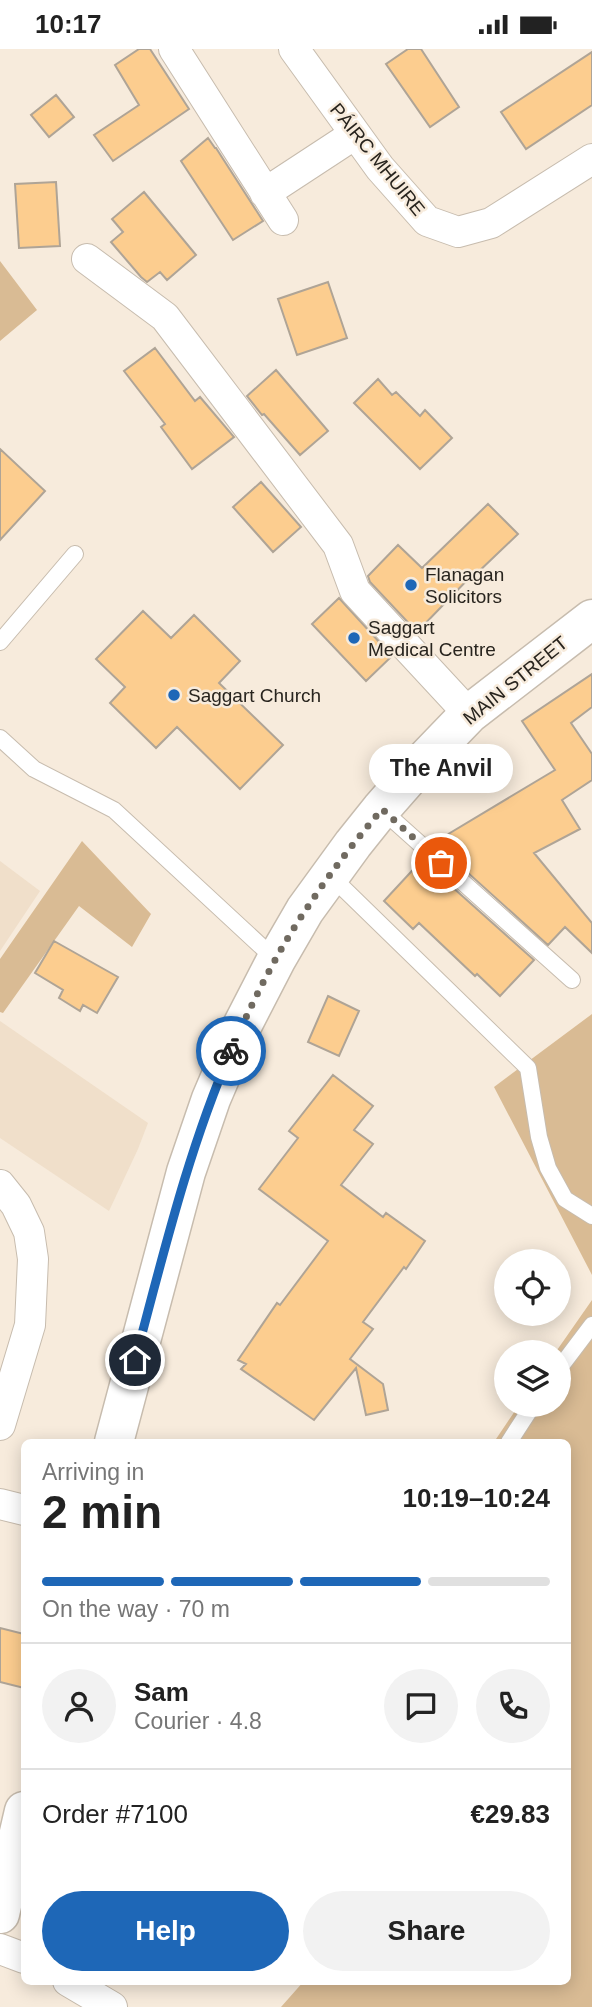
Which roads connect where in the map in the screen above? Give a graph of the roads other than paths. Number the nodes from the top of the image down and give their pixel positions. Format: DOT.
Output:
graph roads {
  1 [pos="174,49"];
  2 [pos="294,49"];
  3 [pos="355,134"];
  4 [pos="592,159"];
  5 [pos="265,193"];
  6 [pos="283,220"];
  7 [pos="87,259"];
  8 [pos="75,554"];
  9 [pos="592,619"];
  10 [pos="0,642"];
  11 [pos="469,714"];
  12 [pos="0,738"];
  13 [pos="382,809"];
  14 [pos="329,877"];
  15 [pos="276,960"];
  16 [pos="572,980"];
  17 [pos="0,1185"];
  18 [pos="592,1216"];
  19 [pos="592,1325"];
  20 [pos="571,1353"];
  21 [pos="525,1417"];
  22 [pos="0,1425"];
  23 [pos="115,1439"];
  24 [pos="511,1439"];
  25 [pos="0,1504"];
  26 [pos="21,1509"];
  27 [pos="21,1824"];
  28 [pos="0,1914"];
  29 [pos="0,1949"];
  30 [pos="21,1957"];
  31 [pos="75,1985"];
  32 [pos="112,2007"];
  1 -- 5 [label="street"];
  2 -- 3 [label="street, PÁIRC MHUIRE"];
  3 -- 4 [label="street, PÁIRC MHUIRE"];
  3 -- 5 [label="street"];
  5 -- 6 [label="street"];
  7 -- 11 [label="street"];
  8 -- 10 [label="lane"];
  9 -- 11 [label="street, MAIN STREET"];
  11 -- 13 [label="street, MAIN STREET"];
  12 -- 15 [label="lane"];
  13 -- 14 [label="street, MAIN STREET"];
  13 -- 16 [label="lane"];
  14 -- 15 [label="street, MAIN STREET"];
  14 -- 18 [label="lane"];
  15 -- 23 [label="street, MAIN STREET"];
  17 -- 22 [label="street"];
  19 -- 20 [label="lane"];
  21 -- 24 [label="lane"];
  25 -- 26 [label="street"];
  27 -- 28 [label="street"];
  29 -- 30 [label="street"];
  31 -- 32 [label="street"];
}
